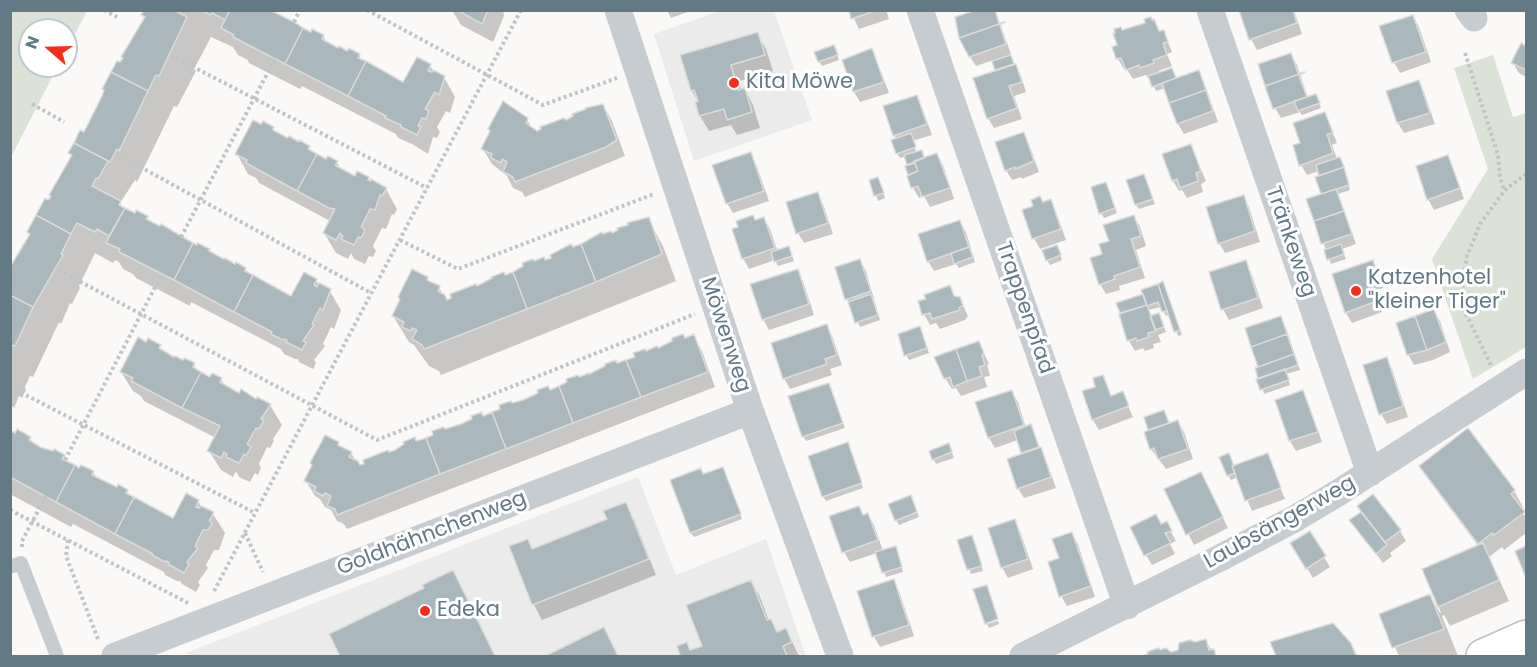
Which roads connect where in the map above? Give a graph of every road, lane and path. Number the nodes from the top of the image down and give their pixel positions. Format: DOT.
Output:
graph roads {
  1 [pos="104,10"];
  2 [pos="300,10"];
  3 [pos="367,10"];
  4 [pos="521,10"];
  5 [pos="618,10"];
  6 [pos="920,10"];
  7 [pos="1210,10"];
  8 [pos="118,18"];
  9 [pos="294,22"];
  10 [pos="1465,52"];
  11 [pos="176,58"];
  12 [pos="275,59"];
  13 [pos="638,71"];
  14 [pos="486,76"];
  15 [pos="254,98"];
  16 [pos="32,104"];
  17 [pos="64,122"];
  18 [pos="124,158"];
  19 [pos="1527,174"];
  20 [pos="676,186"];
  21 [pos="427,188"];
  22 [pos="1504,190"];
  23 [pos="200,201"];
  24 [pos="181,237"];
  25 [pos="399,240"];
  26 [pos="64,273"];
  27 [pos="162,274"];
  28 [pos="371,293"];
  29 [pos="715,306"];
  30 [pos="141,314"];
  31 [pos="1527,372"];
  32 [pos="1495,374"];
  33 [pos="10,387"];
  34 [pos="312,405"];
  35 [pos="750,411"];
  36 [pos="84,424"];
  37 [pos="65,460"];
  38 [pos="1370,473"];
  39 [pos="45,496"];
  40 [pos="10,510"];
  41 [pos="255,513"];
  42 [pos="32,521"];
  43 [pos="245,532"];
  44 [pos="68,540"];
  45 [pos="16,565"];
  46 [pos="263,573"];
  47 [pos="1127,606"];
  48 [pos="200,617"];
  49 [pos="1527,637"];
  50 [pos="106,648"];
  51 [pos="57,657"];
  52 [pos="840,657"];
  53 [pos="1023,657"];
  54 [pos="1483,657"];
  1 -- 8 [label="path"];
  2 -- 9 [label="path"];
  3 -- 14 [label="path"];
  4 -- 14 [label="path"];
  5 -- 13 [label="street, Möwenweg"];
  6 -- 47 [label="street, Trappenpfad"];
  7 -- 38 [label="street, Tränkeweg"];
  10 -- 22 [label="path"];
  11 -- 15 [label="path"];
  12 -- 15 [label="path"];
  13 -- 14 [label="path"];
  13 -- 20 [label="street, Möwenweg"];
  14 -- 21 [label="path"];
  15 -- 21 [label="path"];
  15 -- 23 [label="path"];
  16 -- 17 [label="path"];
  18 -- 23 [label="path"];
  19 -- 22 [label="path"];
  20 -- 25 [label="path"];
  20 -- 29 [label="street, Möwenweg"];
  21 -- 25 [label="path"];
  22 -- 32 [label="path"];
  23 -- 24 [label="path"];
  23 -- 28 [label="path"];
  25 -- 28 [label="path"];
  26 -- 30 [label="path"];
  27 -- 30 [label="path"];
  28 -- 34 [label="path"];
  29 -- 34 [label="path"];
  29 -- 35 [label="street, Möwenweg"];
  30 -- 34 [label="path"];
  30 -- 36 [label="path"];
  31 -- 38 [label="street, Laubsängerweg"];
  33 -- 36 [label="path"];
  34 -- 41 [label="path"];
  35 -- 48 [label="street, Goldhähnchenweg"];
  35 -- 52 [label="street, Möwenweg"];
  36 -- 37 [label="path"];
  36 -- 41 [label="path"];
  38 -- 47 [label="street, Laubsängerweg"];
  39 -- 42 [label="path"];
  40 -- 42 [label="path"];
  41 -- 43 [label="path"];
  42 -- 44 [label="path"];
  42 -- 45 [label="path"];
  43 -- 46 [label="path"];
  43 -- 48 [label="path"];
  44 -- 48 [label="path"];
  44 -- 50 [label="path"];
  45 -- 51 [label="lane"];
  47 -- 53 [label="street, Laubsängerweg"];
  48 -- 50 [label="street, Goldhähnchenweg"];
  49 -- 54 [label="main road"];
}
